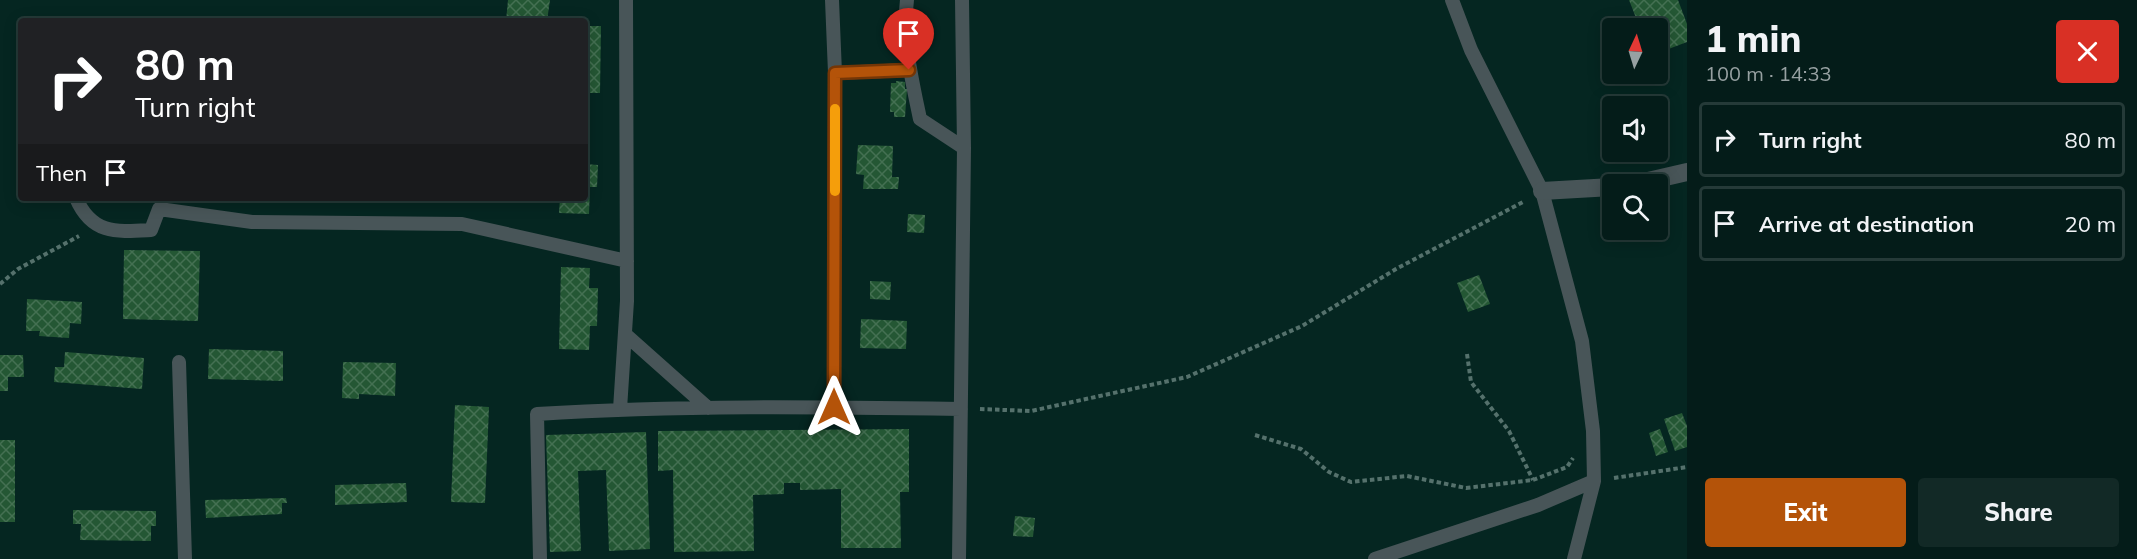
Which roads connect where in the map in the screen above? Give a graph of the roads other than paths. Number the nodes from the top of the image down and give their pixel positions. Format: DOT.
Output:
graph roads {
  1 [pos="626,0"];
  2 [pos="832,0"];
  3 [pos="907,0"];
  4 [pos="962,0"];
  5 [pos="1452,0"];
  6 [pos="909,70"];
  7 [pos="835,73"];
  8 [pos="964,147"];
  9 [pos="1687,172"];
  10 [pos="1668,176"];
  11 [pos="1602,188"];
  12 [pos="1542,192"];
  13 [pos="78,201"];
  14 [pos="157,203"];
  15 [pos="627,261"];
  16 [pos="626,335"];
  17 [pos="179,362"];
  18 [pos="834,407"];
  19 [pos="708,408"];
  20 [pos="620,409"];
  21 [pos="961,409"];
  22 [pos="1594,481"];
  23 [pos="185,559"];
  24 [pos="540,559"];
  25 [pos="959,559"];
  26 [pos="1375,559"];
  27 [pos="1574,559"];
  1 -- 15 [label="lane"];
  2 -- 7 [label="lane"];
  3 -- 6 [label="lane"];
  4 -- 8 [label="lane"];
  5 -- 12 [label="lane"];
  6 -- 7 [label="lane"];
  6 -- 8 [label="lane"];
  7 -- 18 [label="lane"];
  8 -- 21 [label="lane"];
  9 -- 10 [label="street"];
  11 -- 12 [label="street"];
  12 -- 22 [label="lane"];
  13 -- 14 [label="lane"];
  14 -- 15 [label="lane"];
  15 -- 16 [label="lane"];
  16 -- 19 [label="lane"];
  16 -- 20 [label="lane"];
  17 -- 23 [label="lane"];
  18 -- 19 [label="lane"];
  18 -- 21 [label="lane"];
  19 -- 20 [label="lane"];
  20 -- 24 [label="lane"];
  21 -- 25 [label="lane"];
  22 -- 26 [label="lane"];
  22 -- 27 [label="lane"];
}
